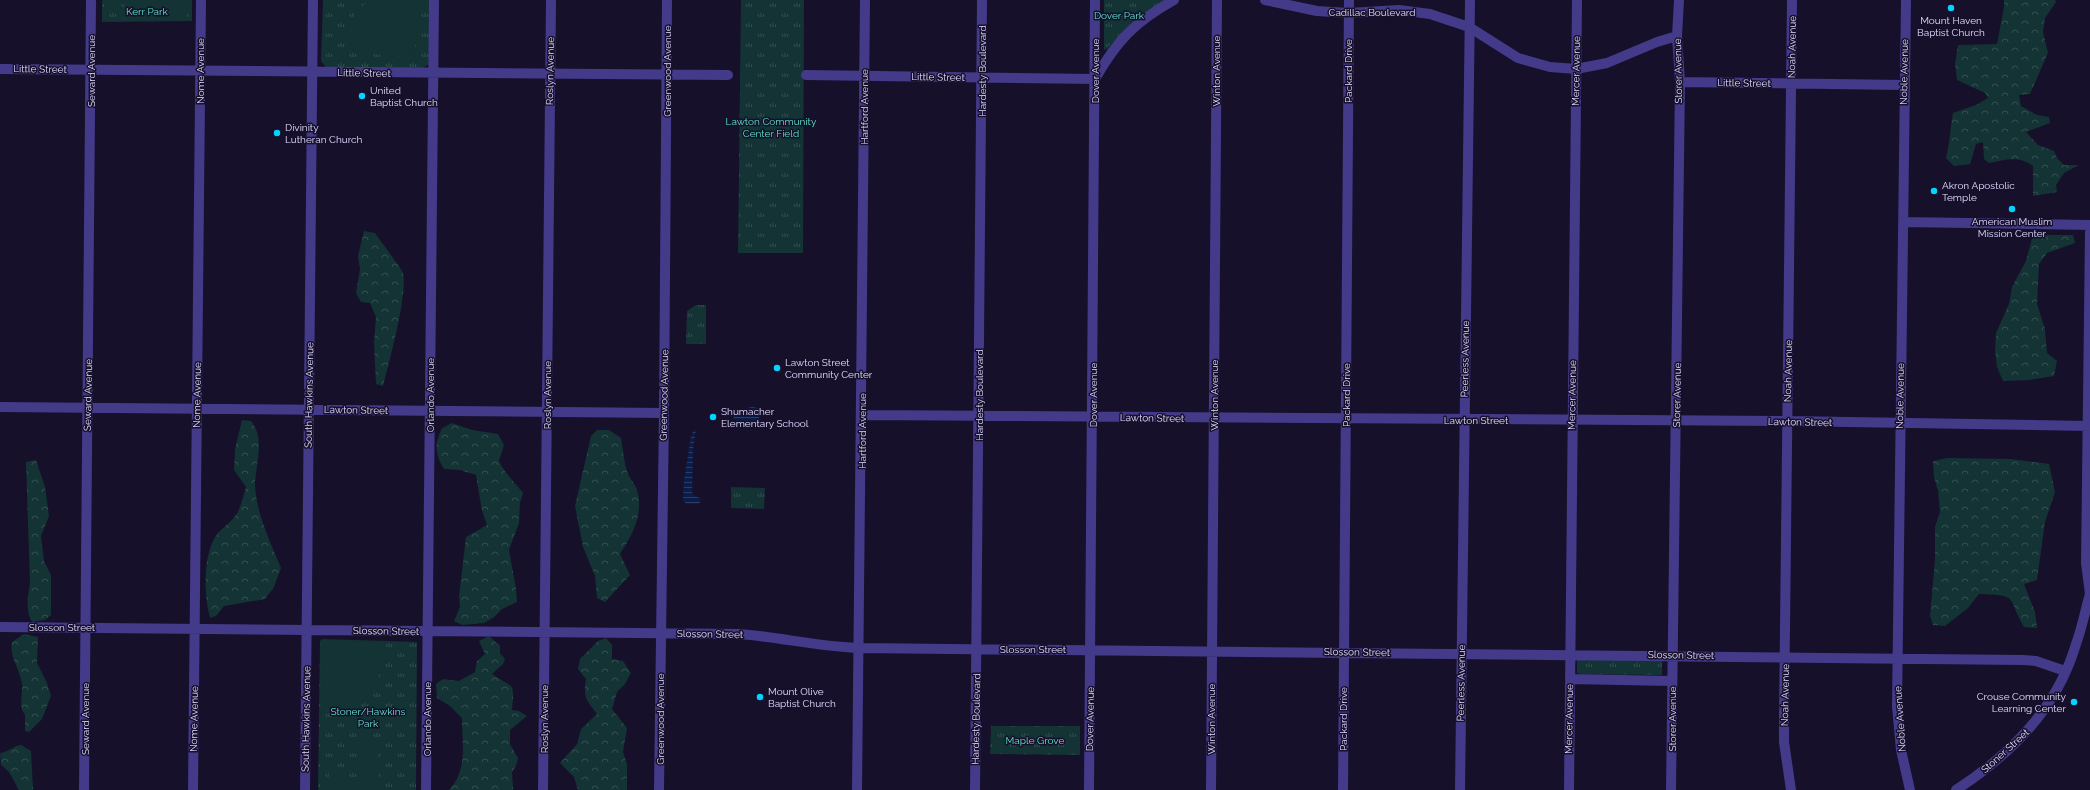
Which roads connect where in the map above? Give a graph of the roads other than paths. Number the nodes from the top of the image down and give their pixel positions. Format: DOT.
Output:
graph roads {
  1 [pos="92,0"];
  2 [pos="201,0"];
  3 [pos="313,0"];
  4 [pos="434,0"];
  5 [pos="551,0"];
  6 [pos="667,0"];
  7 [pos="865,0"];
  8 [pos="982,0"];
  9 [pos="1095,0"];
  10 [pos="1174,0"];
  11 [pos="1217,0"];
  12 [pos="1265,0"];
  13 [pos="1349,0"];
  14 [pos="1470,0"];
  15 [pos="1576,0"];
  16 [pos="1679,0"];
  17 [pos="1792,0"];
  18 [pos="1906,0"];
  19 [pos="1349,13"];
  20 [pos="1469,27"];
  21 [pos="1677,36"];
  22 [pos="0,69"];
  23 [pos="1576,69"];
  24 [pos="91,70"];
  25 [pos="200,71"];
  26 [pos="312,72"];
  27 [pos="433,73"];
  28 [pos="550,74"];
  29 [pos="667,75"];
  30 [pos="728,75"];
  31 [pos="806,75"];
  32 [pos="864,76"];
  33 [pos="982,78"];
  34 [pos="1095,79"];
  35 [pos="1680,82"];
  36 [pos="1791,84"];
  37 [pos="1904,85"];
  38 [pos="1903,222"];
  39 [pos="2090,226"];
  40 [pos="2090,232"];
  41 [pos="0,407"];
  42 [pos="87,408"];
  43 [pos="197,409"];
  44 [pos="308,409"];
  45 [pos="429,411"];
  46 [pos="547,412"];
  47 [pos="664,413"];
  48 [pos="862,415"];
  49 [pos="979,416"];
  50 [pos="1092,417"];
  51 [pos="1214,418"];
  52 [pos="1345,419"];
  53 [pos="1464,420"];
  54 [pos="1572,420"];
  55 [pos="1676,421"];
  56 [pos="1788,421"];
  57 [pos="1900,423"];
  58 [pos="2089,426"];
  59 [pos="2090,594"];
  60 [pos="0,627"];
  61 [pos="86,627"];
  62 [pos="195,628"];
  63 [pos="306,630"];
  64 [pos="427,631"];
  65 [pos="544,632"];
  66 [pos="661,634"];
  67 [pos="860,648"];
  68 [pos="977,649"];
  69 [pos="1090,650"];
  70 [pos="1212,651"];
  71 [pos="1343,652"];
  72 [pos="1461,654"];
  73 [pos="1569,654"];
  74 [pos="1673,655"];
  75 [pos="1785,657"];
  76 [pos="1898,659"];
  77 [pos="2065,671"];
  78 [pos="1570,679"];
  79 [pos="1672,680"];
  80 [pos="84,790"];
  81 [pos="193,790"];
  82 [pos="305,790"];
  83 [pos="426,790"];
  84 [pos="543,790"];
  85 [pos="659,790"];
  86 [pos="857,790"];
  87 [pos="975,790"];
  88 [pos="1089,790"];
  89 [pos="1211,790"];
  90 [pos="1343,790"];
  91 [pos="1460,790"];
  92 [pos="1569,790"];
  93 [pos="1671,790"];
  94 [pos="1791,790"];
  95 [pos="1910,790"];
  96 [pos="1956,790"];
  1 -- 24 [label="street, Seward Avenue"];
  2 -- 25 [label="street, Nome Avenue"];
  3 -- 26 [label="street, South Hawkins Avenue"];
  4 -- 27 [label="street, Orlando Avenue"];
  5 -- 28 [label="street, Roslyn Avenue"];
  6 -- 29 [label="street, Greenwood Avenue"];
  7 -- 32 [label="street, Hartford Avenue"];
  8 -- 33 [label="street, Hardesty Boulevard"];
  9 -- 34 [label="street, Dover Avenue"];
  10 -- 34 [label="street"];
  11 -- 51 [label="street, Winton Avenue"];
  12 -- 19 [label="street, Cadillac Boulevard"];
  13 -- 19 [label="street, Packard Drive"];
  14 -- 20 [label="street, Peerless Avenue"];
  15 -- 23 [label="street, Mercer Avenue"];
  16 -- 21 [label="street, Storer Avenue"];
  17 -- 36 [label="street, Noah Avenue"];
  18 -- 37 [label="street, Noble Avenue"];
  19 -- 20 [label="street, Cadillac Boulevard"];
  19 -- 52 [label="street, Packard Drive"];
  20 -- 23 [label="street, Cadillac Boulevard"];
  20 -- 53 [label="street, Peerless Avenue"];
  21 -- 23 [label="street, Cadillac Boulevard"];
  21 -- 35 [label="street, Storer Avenue"];
  22 -- 24 [label="street, Little Street"];
  23 -- 54 [label="street, Mercer Avenue"];
  24 -- 25 [label="street, Little Street"];
  24 -- 42 [label="street, Seward Avenue"];
  25 -- 26 [label="street, Little Street"];
  25 -- 43 [label="street, Nome Avenue"];
  26 -- 27 [label="street, Little Street"];
  26 -- 44 [label="street, South Hawkins Avenue"];
  27 -- 28 [label="street, Little Street"];
  27 -- 45 [label="street, Orlando Avenue"];
  28 -- 29 [label="street, Little Street"];
  28 -- 46 [label="street, Roslyn Avenue"];
  29 -- 30 [label="street, Little Street"];
  29 -- 47 [label="street, Greenwood Avenue"];
  31 -- 32 [label="street, Little Street"];
  32 -- 33 [label="street, Little Street"];
  32 -- 48 [label="street, Hartford Avenue"];
  33 -- 34 [label="street, Little Street"];
  33 -- 49 [label="street, Hardesty Boulevard"];
  34 -- 50 [label="street, Dover Avenue"];
  35 -- 36 [label="street, Little Street"];
  35 -- 55 [label="street, Storer Avenue"];
  36 -- 37 [label="street, Little Street"];
  36 -- 56 [label="street, Noah Avenue"];
  37 -- 38 [label="street, Noble Avenue"];
  38 -- 39 [label="street"];
  38 -- 57 [label="street, Noble Avenue"];
  40 -- 58 [label="street"];
  41 -- 42 [label="street, Lawton Street"];
  42 -- 43 [label="street, Lawton Street"];
  42 -- 61 [label="street, Seward Avenue"];
  43 -- 44 [label="street, Lawton Street"];
  43 -- 62 [label="street, Nome Avenue"];
  44 -- 45 [label="street, Lawton Street"];
  44 -- 63 [label="street, South Hawkins Avenue"];
  45 -- 46 [label="street, Lawton Street"];
  45 -- 64 [label="street, Orlando Avenue"];
  46 -- 47 [label="street, Lawton Street"];
  46 -- 65 [label="street, Roslyn Avenue"];
  47 -- 66 [label="street, Greenwood Avenue"];
  48 -- 49 [label="street, Lawton Street"];
  48 -- 67 [label="street, Hartford Avenue"];
  49 -- 50 [label="street, Lawton Street"];
  49 -- 68 [label="street, Hardesty Boulevard"];
  50 -- 51 [label="street, Lawton Street"];
  50 -- 69 [label="street, Dover Avenue"];
  51 -- 52 [label="street, Lawton Street"];
  51 -- 70 [label="street, Winton Avenue"];
  52 -- 53 [label="street, Lawton Street"];
  52 -- 71 [label="street, Packard Drive"];
  53 -- 54 [label="street, Lawton Street"];
  53 -- 72 [label="street, Peerless Avenue"];
  54 -- 55 [label="street, Lawton Street"];
  54 -- 73 [label="street, Mercer Avenue"];
  55 -- 56 [label="street, Lawton Street"];
  55 -- 74 [label="street, Storer Avenue"];
  56 -- 57 [label="street, Lawton Street"];
  56 -- 75 [label="street, Noah Avenue"];
  57 -- 58 [label="street, Lawton Street"];
  57 -- 76 [label="street, Noble Avenue"];
  58 -- 59 [label="street"];
  59 -- 77 [label="street, Stoner Street"];
  60 -- 61 [label="street, Slosson Street"];
  61 -- 62 [label="street, Slosson Street"];
  61 -- 80 [label="street, Seward Avenue"];
  62 -- 63 [label="street, Slosson Street"];
  62 -- 81 [label="street, Nome Avenue"];
  63 -- 64 [label="street, Slosson Street"];
  63 -- 82 [label="street, South Hawkins Avenue"];
  64 -- 65 [label="street, Slosson Street"];
  64 -- 83 [label="street, Orlando Avenue"];
  65 -- 66 [label="street, Slosson Street"];
  65 -- 84 [label="street, Roslyn Avenue"];
  66 -- 67 [label="street, Slosson Street"];
  66 -- 85 [label="street, Greenwood Avenue"];
  67 -- 68 [label="street, Slosson Street"];
  67 -- 86 [label="street, Hartford Avenue"];
  68 -- 69 [label="street, Slosson Street"];
  68 -- 87 [label="street, Hardesty Boulevard"];
  69 -- 70 [label="street, Slosson Street"];
  69 -- 88 [label="street, Dover Avenue"];
  70 -- 71 [label="street, Slosson Street"];
  70 -- 89 [label="street, Winton Avenue"];
  71 -- 72 [label="street, Slosson Street"];
  71 -- 90 [label="street, Packard Drive"];
  72 -- 73 [label="street, Slosson Street"];
  72 -- 91 [label="street, Peerless Avenue"];
  73 -- 74 [label="street, Slosson Street"];
  73 -- 78 [label="street, Mercer Avenue"];
  74 -- 75 [label="street, Slosson Street"];
  74 -- 79 [label="street, Storer Avenue"];
  75 -- 76 [label="street, Slosson Street"];
  75 -- 94 [label="street, Noah Avenue"];
  76 -- 77 [label="street, Slosson Street"];
  76 -- 95 [label="street, Noble Avenue"];
  77 -- 96 [label="street, Stoner Street"];
  78 -- 79 [label="street"];
  78 -- 92 [label="street, Mercer Avenue"];
  79 -- 93 [label="street, Storer Avenue"];
}
